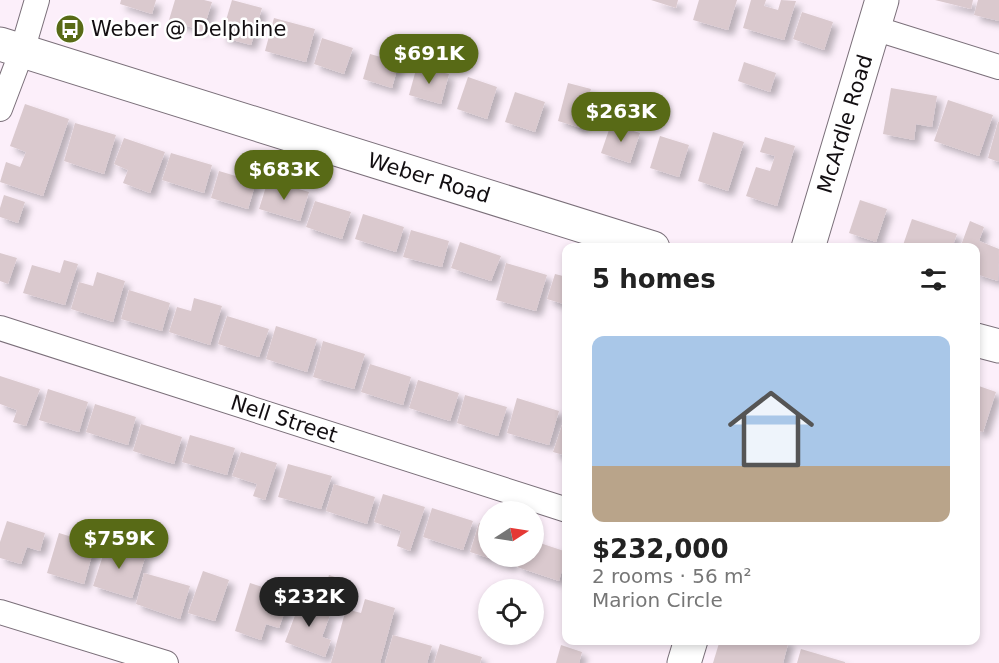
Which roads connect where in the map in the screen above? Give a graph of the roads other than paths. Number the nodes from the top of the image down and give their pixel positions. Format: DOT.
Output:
graph roads {
  1 [pos="37,0"];
  2 [pos="878,14"];
  3 [pos="11,48"];
  4 [pos="999,67"];
  5 [pos="0,109"];
  6 [pos="637,243"];
  7 [pos="809,243"];
  8 [pos="0,328"];
  9 [pos="980,341"];
  10 [pos="999,346"];
  11 [pos="562,508"];
  12 [pos="0,612"];
  13 [pos="689,645"];
  14 [pos="166,663"];
  15 [pos="684,663"];
  1 -- 3 [label="street"];
  2 -- 4 [label="street"];
  2 -- 7 [label="main road, McArdle Road"];
  3 -- 5 [label="street"];
  3 -- 6 [label="main road, Weber Road"];
  8 -- 11 [label="street, Nell Street"];
  9 -- 10 [label="main road"];
  12 -- 14 [label="street"];
  13 -- 15 [label="main road"];
}
